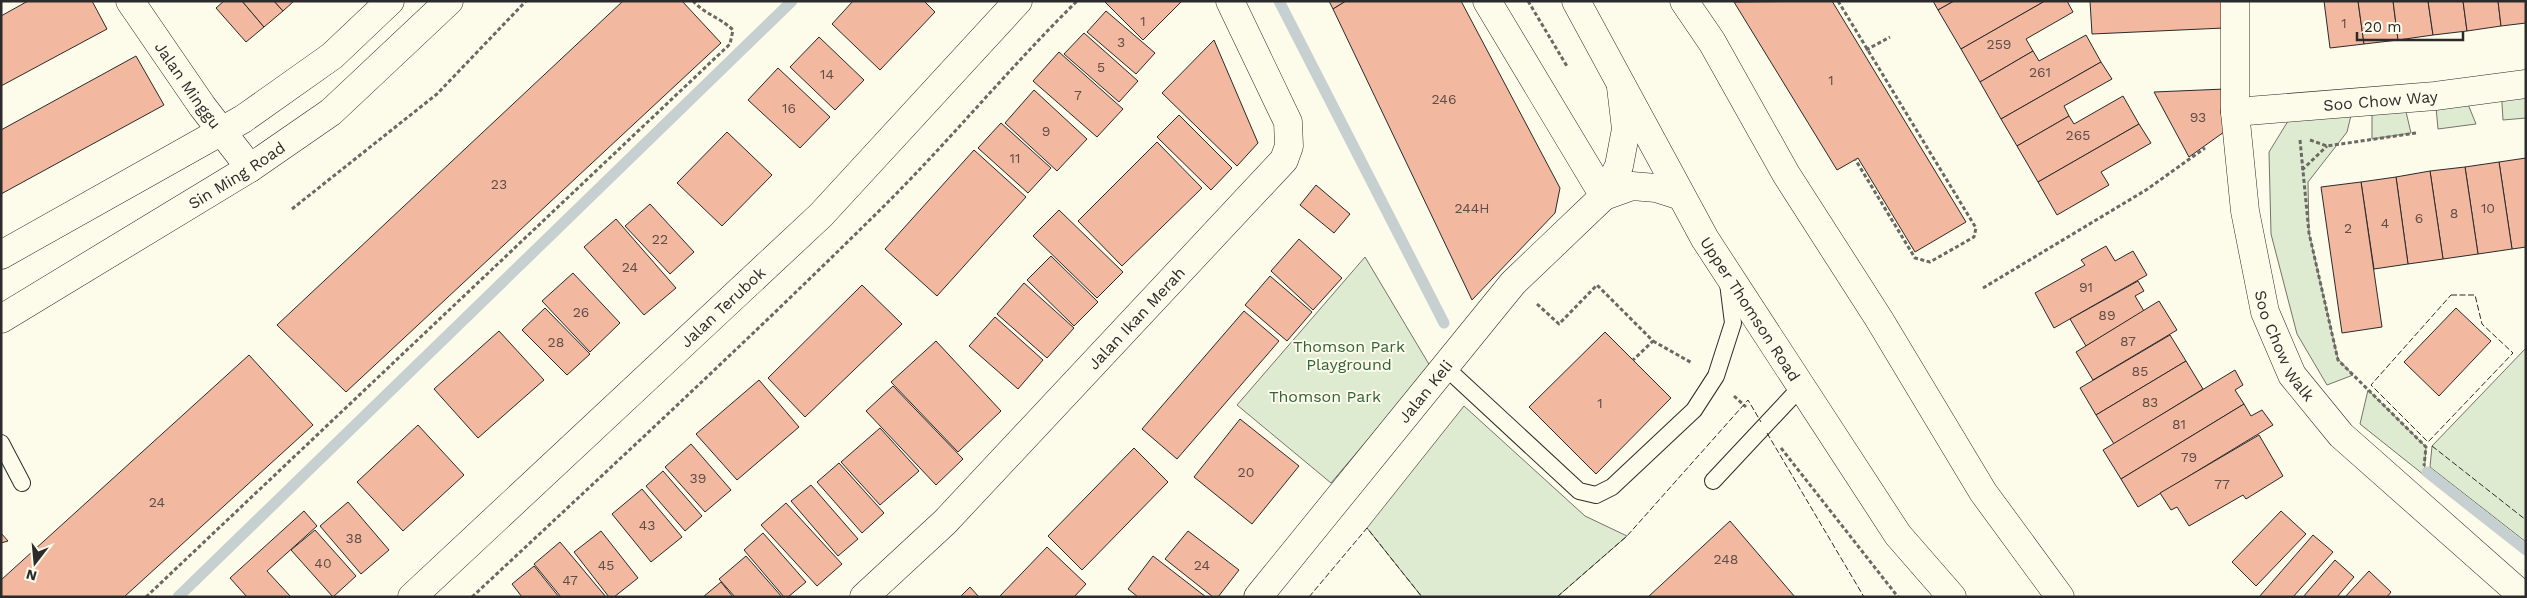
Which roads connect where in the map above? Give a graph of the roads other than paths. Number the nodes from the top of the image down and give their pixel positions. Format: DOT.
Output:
graph roads {
  1 [pos="130,1"];
  2 [pos="390,1"];
  3 [pos="449,1"];
  4 [pos="1018,1"];
  5 [pos="1230,1"];
  6 [pos="1487,1"];
  7 [pos="1576,1"];
  8 [pos="1684,1"];
  9 [pos="2235,1"];
  10 [pos="2526,84"];
  11 [pos="1621,87"];
  12 [pos="2236,119"];
  13 [pos="223,132"];
  14 [pos="250,168"];
  15 [pos="1604,196"];
  16 [pos="1681,196"];
  17 [pos="1,255"];
  18 [pos="1726,270"];
  19 [pos="5,312"];
  20 [pos="1444,366"];
  21 [pos="1800,388"];
  22 [pos="1,443"];
  23 [pos="1713,481"];
  24 [pos="22,483"];
  25 [pos="412,597"];
  26 [pos="864,597"];
  27 [pos="1258,597"];
  28 [pos="1952,597"];
  29 [pos="2060,597"];
  30 [pos="2524,597"];
  1 -- 13 [label="street, Jalan Minggu"];
  2 -- 13 [label="street"];
  3 -- 14 [label="street, Sin Ming Road"];
  4 -- 25 [label="street, Jalan Terubok"];
  5 -- 26 [label="street, Jalan Ikan Merah"];
  6 -- 15 [label="street"];
  7 -- 11 [label="street, Upper Thomson Road"];
  8 -- 29 [label="street"];
  9 -- 12 [label="street, Soo Chow Walk"];
  10 -- 12 [label="street, Soo Chow Way"];
  11 -- 15 [label="street"];
  11 -- 16 [label="street, Upper Thomson Road"];
  12 -- 30 [label="street, Soo Chow Walk"];
  13 -- 14 [label="street, Jalan Minggu"];
  13 -- 17 [label="street"];
  14 -- 19 [label="street, Sin Ming Road"];
  15 -- 16 [label="street"];
  15 -- 20 [label="street, Jalan Keli"];
  16 -- 18 [label="street, Upper Thomson Road"];
  18 -- 20 [label="lane"];
  18 -- 21 [label="street, Upper Thomson Road"];
  20 -- 27 [label="street, Jalan Keli"];
  21 -- 23 [label="lane"];
  21 -- 28 [label="street, Upper Thomson Road"];
  22 -- 24 [label="lane"];
}
